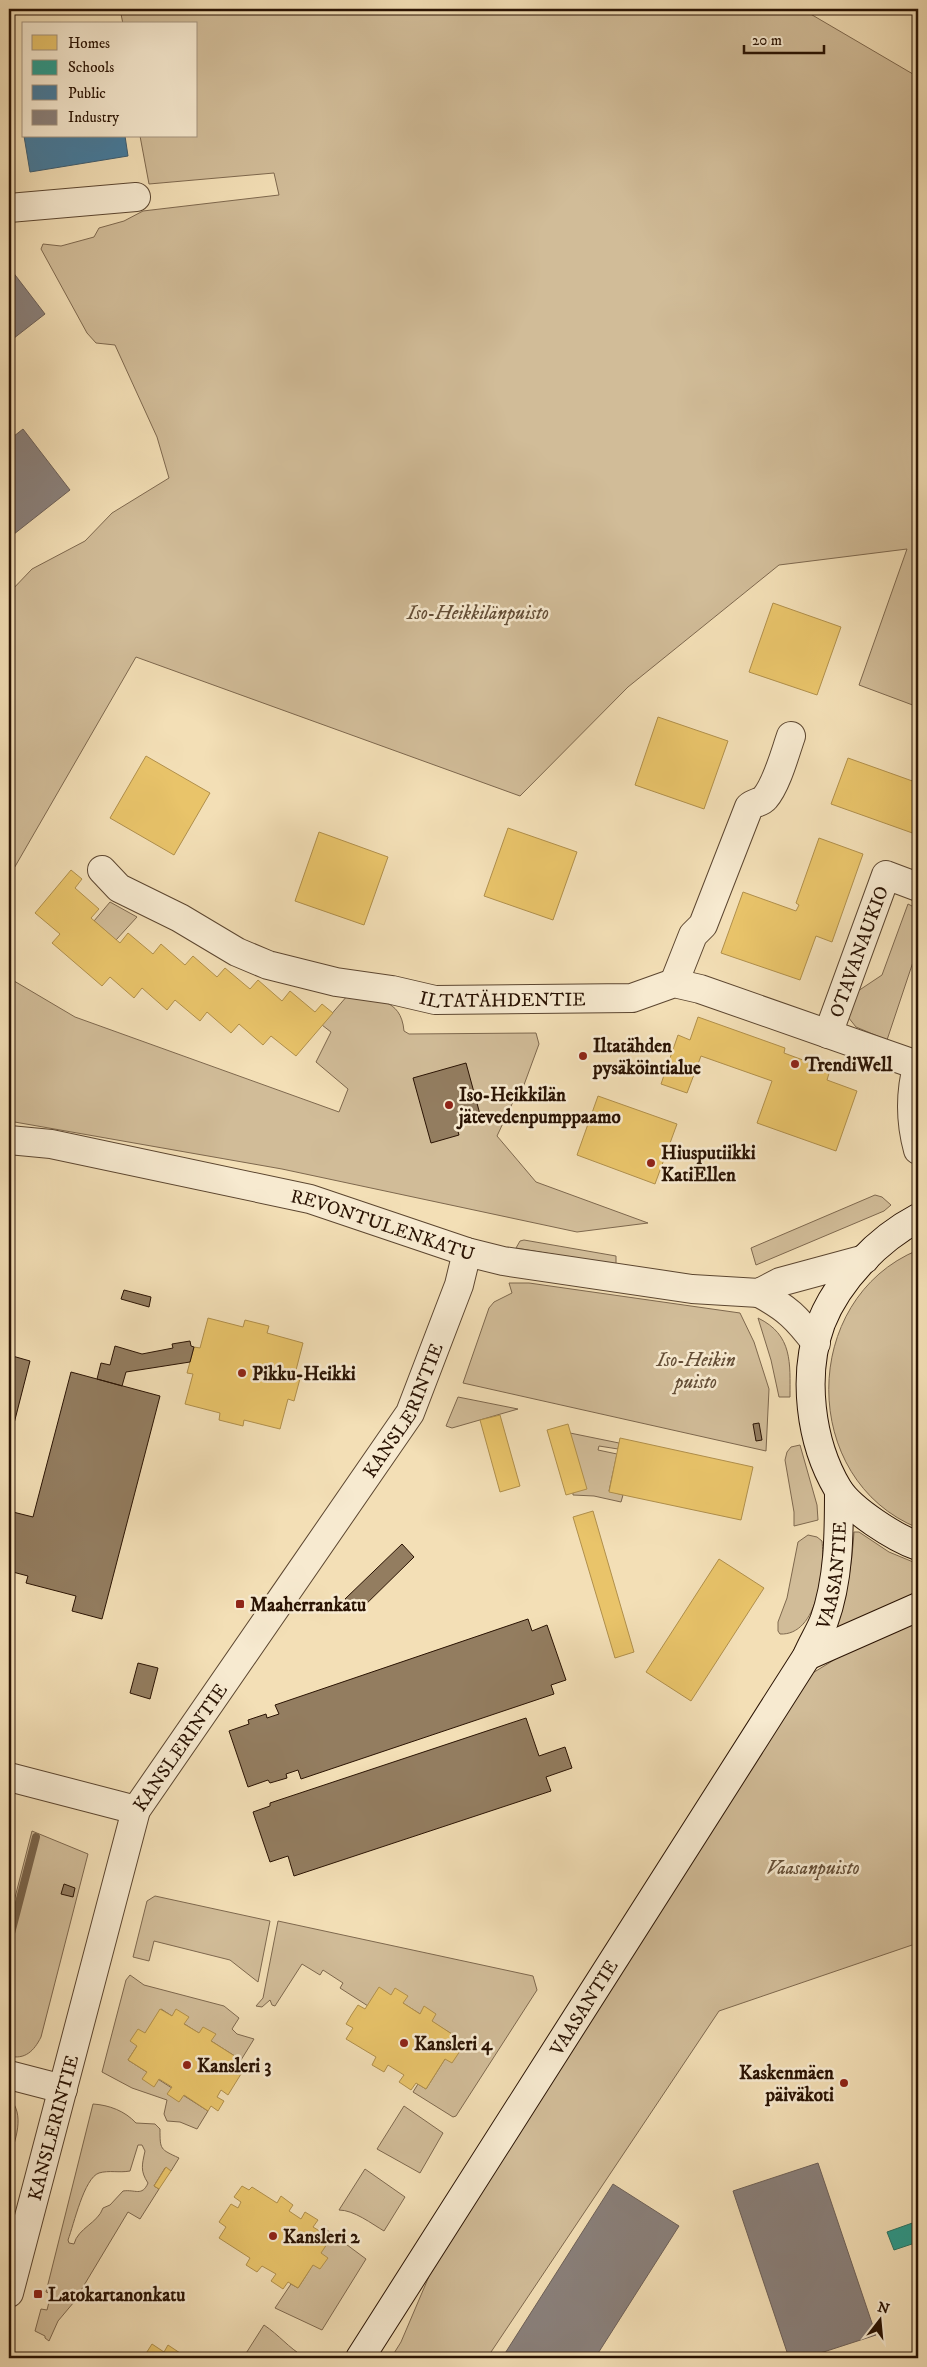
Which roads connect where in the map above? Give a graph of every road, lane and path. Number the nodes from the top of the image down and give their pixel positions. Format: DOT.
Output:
graph roads {
  1 [pos="136,197"];
  2 [pos="9,208"];
  3 [pos="791,736"];
  4 [pos="102,870"];
  5 [pos="918,887"];
  6 [pos="674,983"];
  7 [pos="828,1034"];
  8 [pos="918,1064"];
  9 [pos="9,1140"];
  10 [pos="918,1150"];
  11 [pos="918,1218"];
  12 [pos="467,1252"];
  13 [pos="865,1259"];
  14 [pos="759,1292"];
  15 [pos="816,1343"];
  16 [pos="839,1491"];
  17 [pos="918,1546"];
  18 [pos="918,1607"];
  19 [pos="807,1656"];
  20 [pos="9,1777"];
  21 [pos="136,1810"];
  22 [pos="9,2075"];
  23 [pos="63,2089"];
  24 [pos="9,2293"];
  25 [pos="360,2358"];
  1 -- 2 [label="street"];
  3 -- 6 [label="street"];
  4 -- 6 [label="street, ILTATÄHDENTIE"];
  5 -- 7 [label="street, OTAVANAUKIO"];
  6 -- 7 [label="street"];
  7 -- 8 [label="street"];
  8 -- 10 [label="street"];
  9 -- 12 [label="street, REVONTULENKATU"];
  11 -- 13 [label="street"];
  12 -- 14 [label="street, REVONTULENKATU"];
  12 -- 21 [label="street, KANSLERINTIE"];
  13 -- 14 [label="street, REVONTULENKATU"];
  13 -- 15 [label="street"];
  14 -- 15 [label="street, REVONTULENKATU"];
  15 -- 16 [label="street"];
  16 -- 17 [label="street"];
  16 -- 19 [label="street, VAASANTIE"];
  18 -- 19 [label="street, VAASANTIE"];
  19 -- 25 [label="street, VAASANTIE"];
  20 -- 21 [label="street"];
  21 -- 23 [label="street, KANSLERINTIE"];
  22 -- 23 [label="street"];
  23 -- 24 [label="street, KANSLERINTIE"];
}
